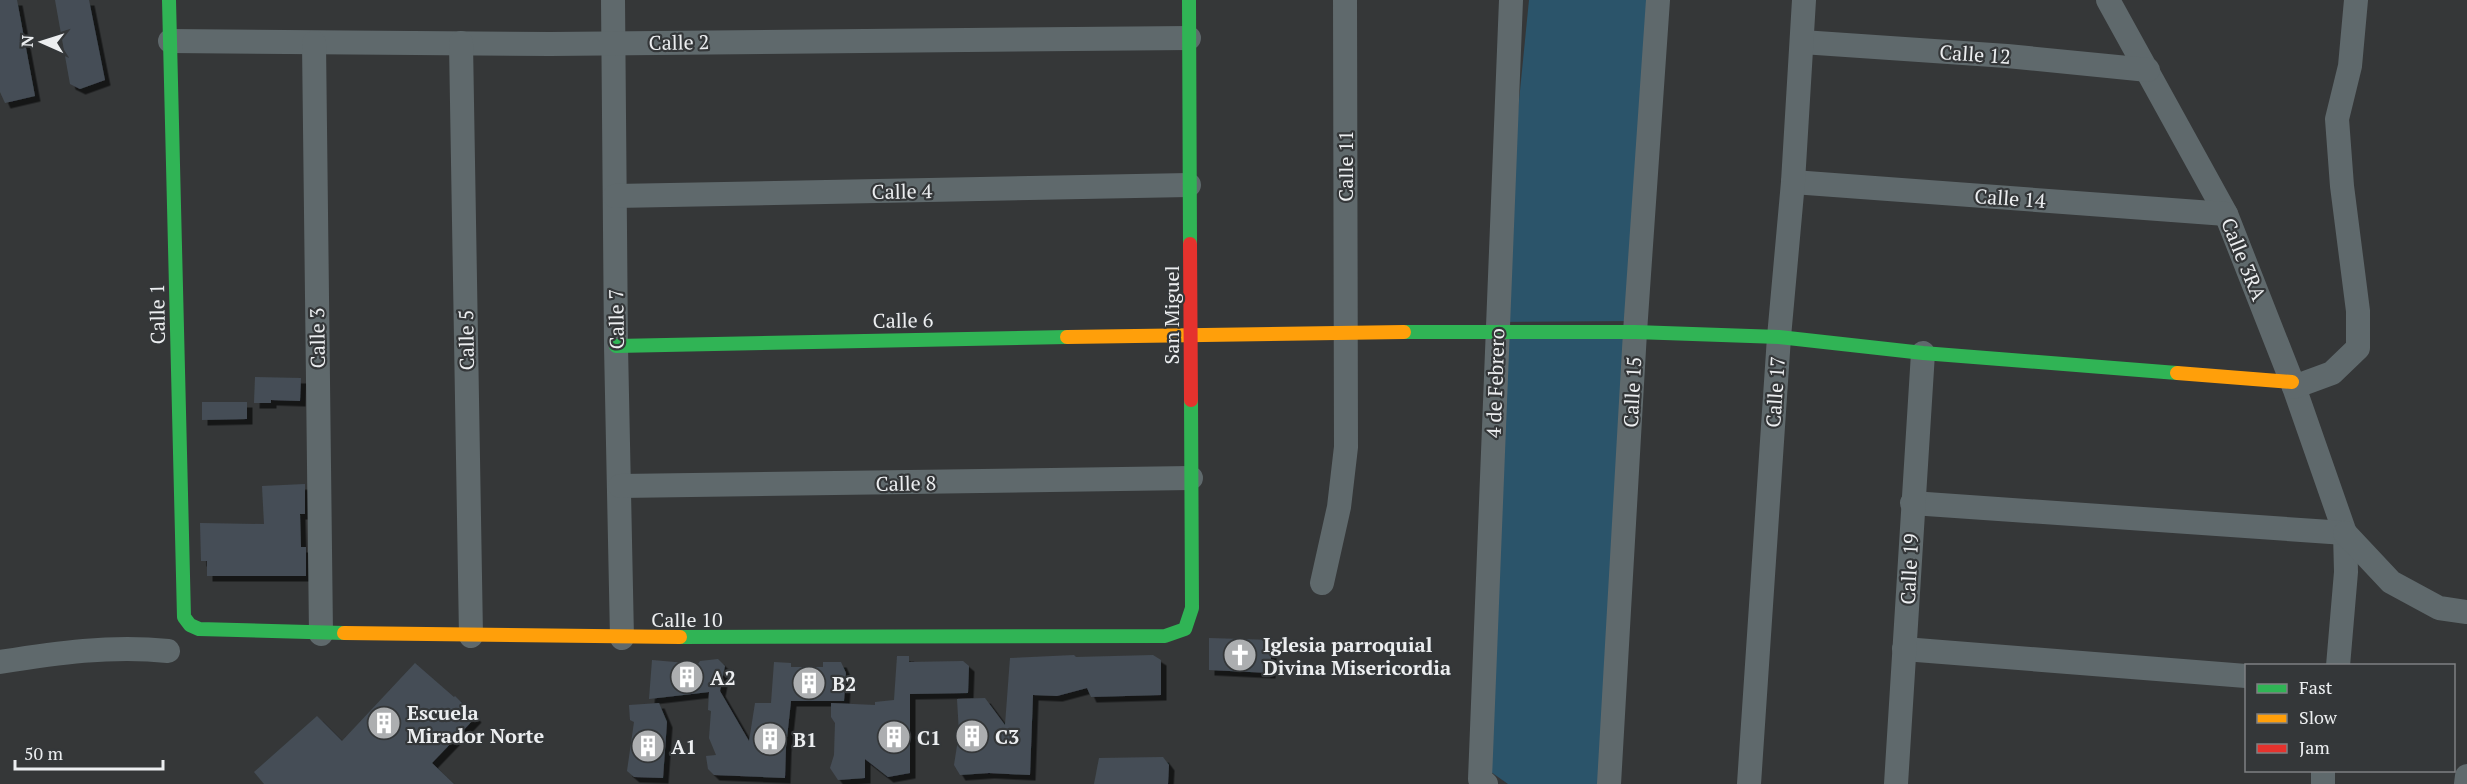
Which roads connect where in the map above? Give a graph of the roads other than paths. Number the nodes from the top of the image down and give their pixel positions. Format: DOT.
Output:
graph roads {
  1 [pos="169,0"];
  2 [pos="612,0"];
  3 [pos="1189,0"];
  4 [pos="1345,0"];
  5 [pos="1510,0"];
  6 [pos="1658,0"];
  7 [pos="1804,0"];
  8 [pos="2108,0"];
  9 [pos="2356,0"];
  10 [pos="1189,38"];
  11 [pos="170,42"];
  12 [pos="1802,42"];
  13 [pos="314,43"];
  14 [pos="461,43"];
  15 [pos="612,43"];
  16 [pos="2148,70"];
  17 [pos="1793,182"];
  18 [pos="1189,185"];
  19 [pos="615,196"];
  20 [pos="2226,214"];
  21 [pos="1497,331"];
  22 [pos="1346,332"];
  23 [pos="1635,332"];
  24 [pos="1191,334"];
  25 [pos="1779,337"];
  26 [pos="616,346"];
  27 [pos="1923,353"];
  28 [pos="2293,385"];
  29 [pos="1191,478"];
  30 [pos="620,486"];
  31 [pos="1912,503"];
  32 [pos="2345,533"];
  33 [pos="1322,584"];
  34 [pos="2467,612"];
  35 [pos="190,625"];
  36 [pos="1185,629"];
  37 [pos="321,634"];
  38 [pos="471,636"];
  39 [pos="622,639"];
  40 [pos="1904,649"];
  41 [pos="168,651"];
  42 [pos="0,662"];
  43 [pos="2338,664"];
  44 [pos="2245,676"];
  45 [pos="1483,775"];
  46 [pos="2467,776"];
  47 [pos="1609,784"];
  48 [pos="1749,784"];
  49 [pos="1896,784"];
  50 [pos="2466,784"];
  1 -- 11 [label="street, Calle 1"];
  2 -- 15 [label="street, Calle 7"];
  3 -- 10 [label="street, San Miguel"];
  4 -- 22 [label="street, Calle 11"];
  5 -- 21 [label="street, 4 de Febrero"];
  6 -- 23 [label="street, Calle 15"];
  7 -- 12 [label="street, Calle 17"];
  8 -- 16 [label="street, Calle 3RA"];
  9 -- 28 [label="street"];
  10 -- 15 [label="street, Calle 2"];
  10 -- 18 [label="street, San Miguel"];
  11 -- 13 [label="street, Calle 2"];
  11 -- 35 [label="street, Calle 1"];
  12 -- 16 [label="street, Calle 12"];
  12 -- 17 [label="street, Calle 17"];
  13 -- 14 [label="street, Calle 2"];
  13 -- 37 [label="street, Calle 3"];
  14 -- 15 [label="street, Calle 2"];
  14 -- 38 [label="street, Calle 5"];
  15 -- 19 [label="street, Calle 7"];
  16 -- 20 [label="street, Calle 3RA"];
  17 -- 20 [label="street, Calle 14"];
  17 -- 25 [label="street, Calle 17"];
  18 -- 19 [label="street, Calle 4"];
  18 -- 24 [label="street, San Miguel"];
  19 -- 26 [label="street, Calle 7"];
  20 -- 28 [label="street, Calle 3RA"];
  21 -- 22 [label="street, Calle 6"];
  21 -- 23 [label="street, Calle 6"];
  21 -- 45 [label="street, 4 de Febrero"];
  22 -- 24 [label="street, Calle 6"];
  22 -- 33 [label="street, Calle 11"];
  23 -- 25 [label="street, Calle 6"];
  23 -- 47 [label="street, Calle 15"];
  24 -- 26 [label="street, Calle 6"];
  24 -- 29 [label="street, San Miguel"];
  25 -- 27 [label="street, Calle 6"];
  25 -- 48 [label="street, Calle 17"];
  26 -- 30 [label="street, Calle 7"];
  27 -- 28 [label="street, Calle 6"];
  27 -- 31 [label="street, Calle 19"];
  28 -- 32 [label="street, Calle 3RA"];
  29 -- 30 [label="street, Calle 8"];
  29 -- 36 [label="street, San Miguel"];
  30 -- 39 [label="street, Calle 7"];
  31 -- 32 [label="street"];
  31 -- 40 [label="street, Calle 19"];
  32 -- 34 [label="street"];
  32 -- 43 [label="street"];
  35 -- 37 [label="street, Calle 10"];
  36 -- 39 [label="street, Calle 10"];
  37 -- 38 [label="street, Calle 10"];
  38 -- 39 [label="street, Calle 10"];
  40 -- 44 [label="street"];
  40 -- 49 [label="street, Calle 19"];
  41 -- 42 [label="street"];
  46 -- 50 [label="street"];
}
